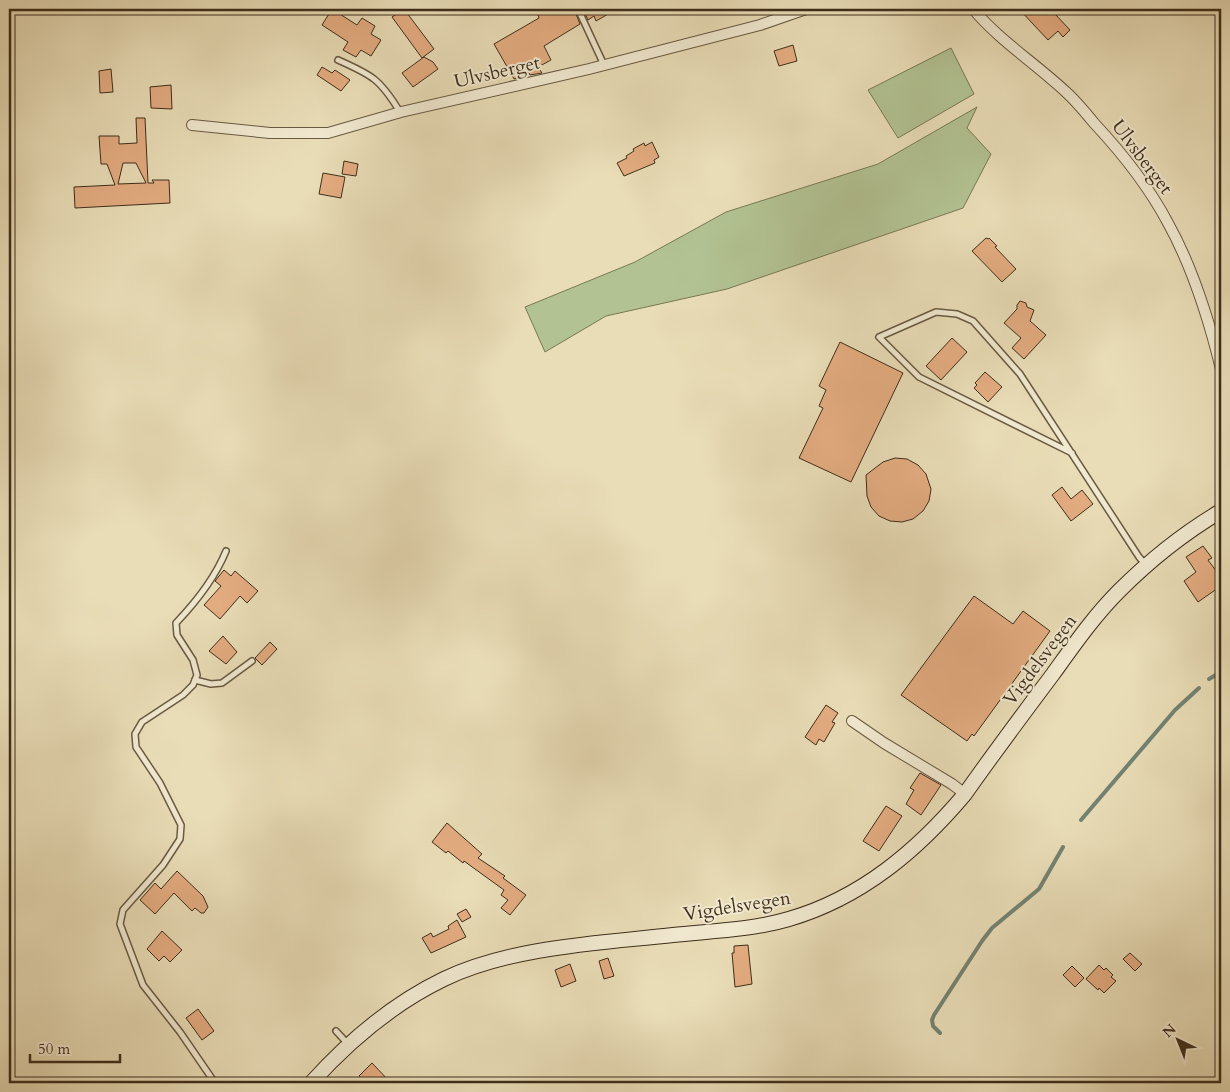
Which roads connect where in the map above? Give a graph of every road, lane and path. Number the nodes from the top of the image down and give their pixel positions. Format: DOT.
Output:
graph roads {
  1 [pos="578,9"];
  2 [pos="806,9"];
  3 [pos="973,9"];
  4 [pos="338,60"];
  5 [pos="604,65"];
  6 [pos="400,112"];
  7 [pos="192,125"];
  8 [pos="1221,369"];
  9 [pos="1072,453"];
  10 [pos="1221,511"];
  11 [pos="226,551"];
  12 [pos="1147,565"];
  13 [pos="252,661"];
  14 [pos="195,680"];
  15 [pos="852,721"];
  16 [pos="964,794"];
  17 [pos="336,1031"];
  18 [pos="348,1045"];
  19 [pos="214,1083"];
  20 [pos="311,1083"];
  1 -- 5 [label="lane"];
  2 -- 5 [label="street, Ulvsberget"];
  3 -- 8 [label="street, Ulvsberget"];
  4 -- 6 [label="lane"];
  5 -- 6 [label="street, Ulvsberget"];
  6 -- 7 [label="street, Ulvsberget"];
  9 -- 9 [label="lane"];
  9 -- 12 [label="lane"];
  10 -- 12 [label="main road, Vigdelsvegen"];
  11 -- 14 [label="lane"];
  12 -- 16 [label="main road, Vigdelsvegen"];
  13 -- 14 [label="lane"];
  14 -- 19 [label="lane"];
  15 -- 16 [label="street"];
  16 -- 18 [label="main road, Vigdelsvegen"];
  17 -- 18 [label="lane"];
  18 -- 20 [label="main road, Vigdelsvegen"];
}
